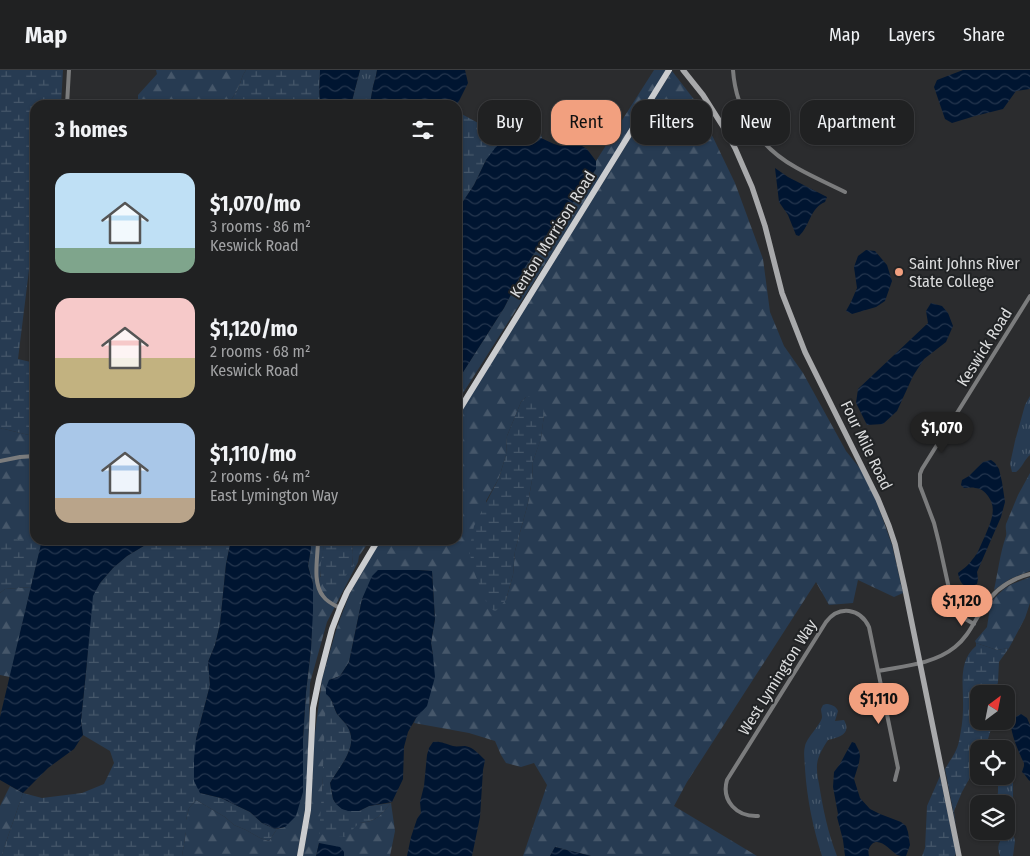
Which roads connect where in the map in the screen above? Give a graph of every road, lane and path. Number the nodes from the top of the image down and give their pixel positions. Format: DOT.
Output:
graph roads {
  1 [pos="69,70"];
  2 [pos="669,70"];
  3 [pos="683,70"];
  4 [pos="733,70"];
  5 [pos="67,100"];
  6 [pos="846,192"];
  7 [pos="1030,296"];
  8 [pos="462,406"];
  9 [pos="30,456"];
  10 [pos="0,461"];
  11 [pos="318,545"];
  12 [pos="375,545"];
  13 [pos="1030,574"];
  14 [pos="340,608"];
  15 [pos="974,624"];
  16 [pos="920,663"];
  17 [pos="878,671"];
  18 [pos="895,780"];
  19 [pos="758,816"];
  20 [pos="300,856"];
  21 [pos="959,856"];
  1 -- 5 [label="street"];
  2 -- 8 [label="main road, Kenton Morrison Road"];
  3 -- 16 [label="main road, Four Mile Road"];
  4 -- 6 [label="street"];
  7 -- 15 [label="street, Keswick Road"];
  9 -- 10 [label="street"];
  11 -- 14 [label="street"];
  12 -- 14 [label="main road"];
  13 -- 15 [label="street"];
  14 -- 20 [label="main road"];
  15 -- 16 [label="street"];
  16 -- 17 [label="street"];
  16 -- 21 [label="main road, Four Mile Road"];
  17 -- 18 [label="street"];
  17 -- 19 [label="street, West Lymington Way"];
}
